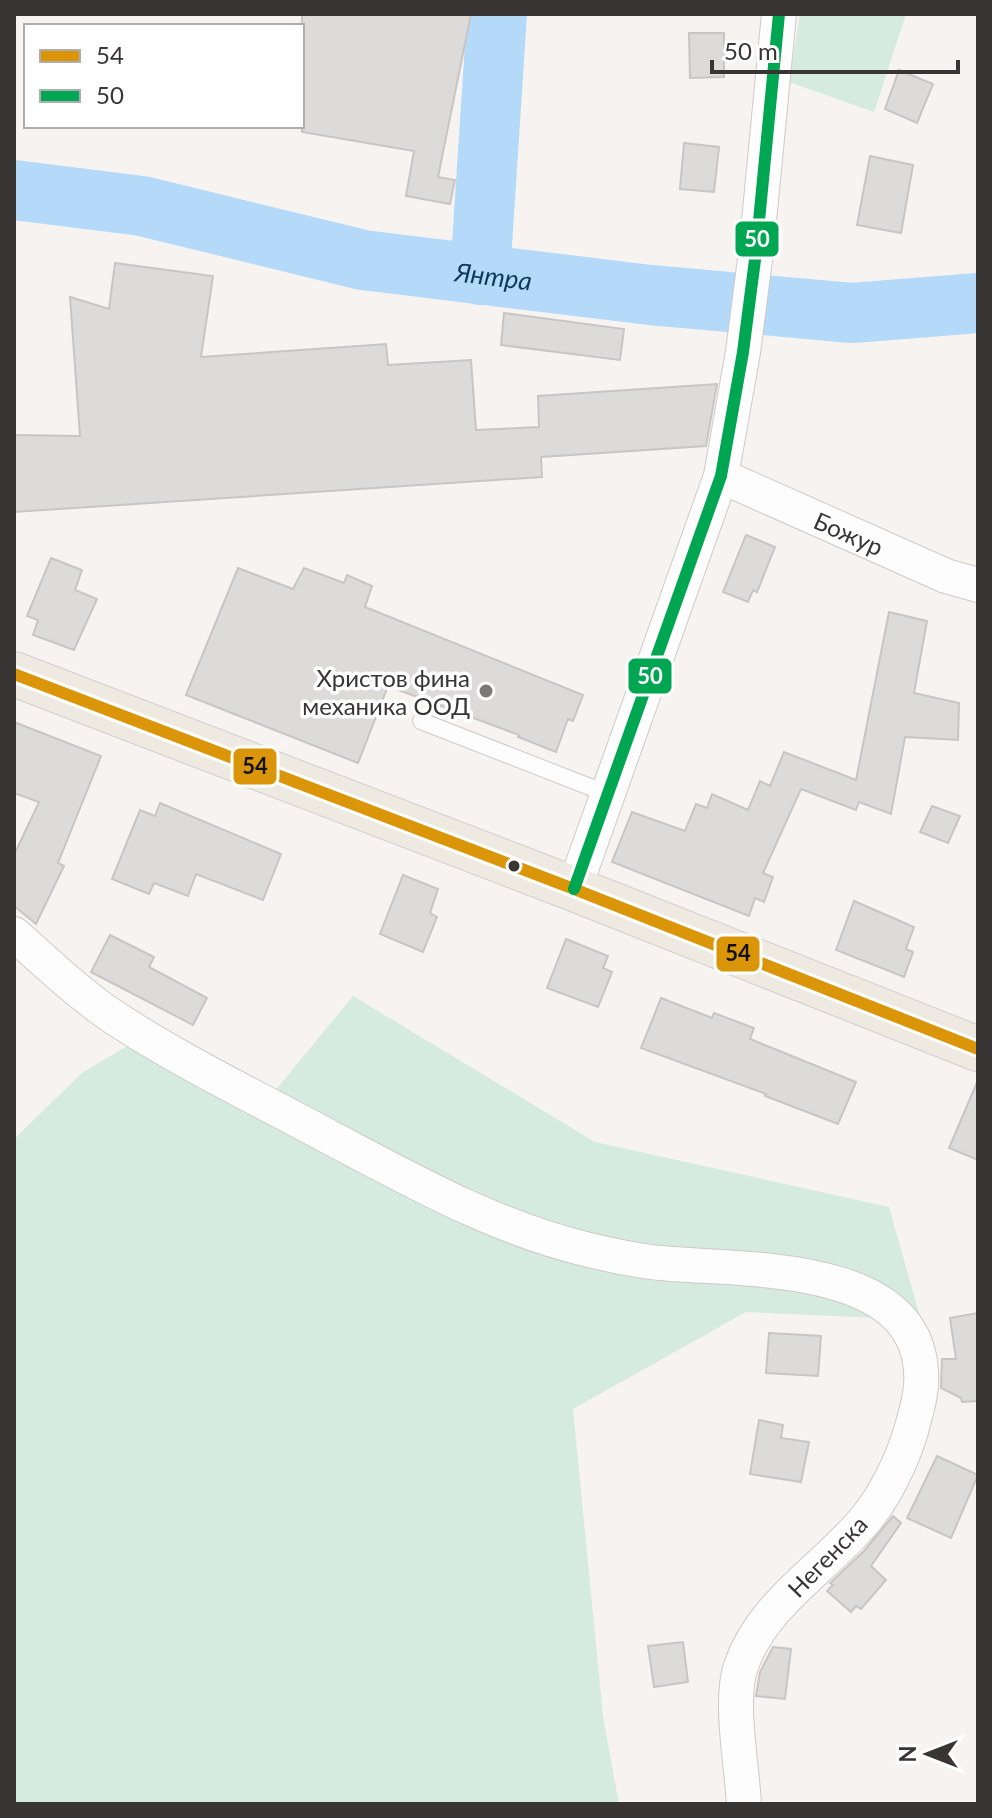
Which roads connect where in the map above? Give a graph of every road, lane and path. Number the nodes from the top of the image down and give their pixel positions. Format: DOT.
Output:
graph roads {
  1 [pos="779,14"];
  2 [pos="721,476"];
  3 [pos="978,585"];
  4 [pos="14,674"];
  5 [pos="421,721"];
  6 [pos="608,794"];
  7 [pos="574,889"];
  8 [pos="14,934"];
  9 [pos="978,1049"];
  10 [pos="744,1804"];
  1 -- 2 [label="street"];
  2 -- 3 [label="street, Божур"];
  2 -- 6 [label="street"];
  4 -- 7 [label="main road"];
  5 -- 6 [label="lane"];
  6 -- 7 [label="street"];
  7 -- 9 [label="main road"];
  8 -- 10 [label="street, Негенска"];
}
